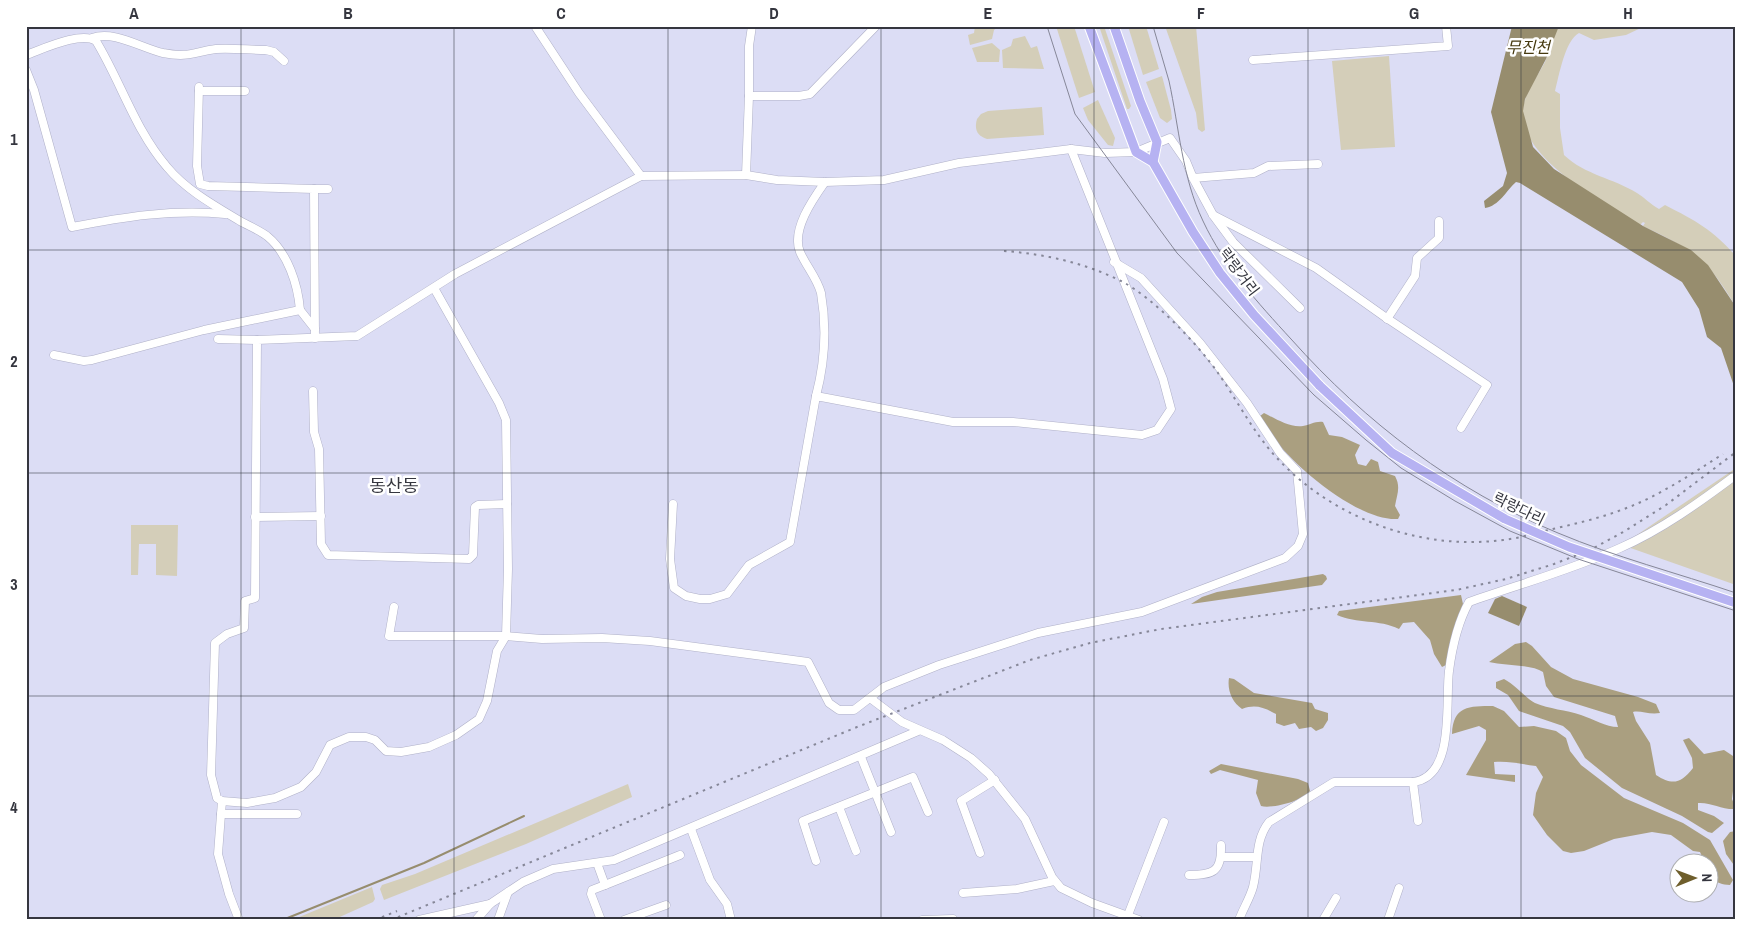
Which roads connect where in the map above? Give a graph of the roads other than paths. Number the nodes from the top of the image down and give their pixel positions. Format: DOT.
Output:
graph roads {
  1 [pos="534,26"];
  2 [pos="752,26"];
  3 [pos="876,26"];
  4 [pos="1089,26"];
  5 [pos="1114,26"];
  6 [pos="1446,26"];
  7 [pos="92,38"];
  8 [pos="26,55"];
  9 [pos="1253,60"];
  10 [pos="284,61"];
  11 [pos="26,70"];
  12 [pos="245,91"];
  13 [pos="749,96"];
  14 [pos="1157,142"];
  15 [pos="1070,149"];
  16 [pos="1136,152"];
  17 [pos="1153,162"];
  18 [pos="1318,164"];
  19 [pos="746,175"];
  20 [pos="641,176"];
  21 [pos="1193,178"];
  22 [pos="825,182"];
  23 [pos="314,189"];
  24 [pos="328,189"];
  25 [pos="230,215"];
  26 [pos="1213,215"];
  27 [pos="1439,221"];
  28 [pos="1114,262"];
  29 [pos="434,288"];
  30 [pos="1300,308"];
  31 [pos="300,310"];
  32 [pos="1387,318"];
  33 [pos="315,329"];
  34 [pos="315,338"];
  35 [pos="218,339"];
  36 [pos="257,340"];
  37 [pos="54,355"];
  38 [pos="1320,386"];
  39 [pos="313,392"];
  40 [pos="816,396"];
  41 [pos="1461,428"];
  42 [pos="1736,475"];
  43 [pos="507,504"];
  44 [pos="673,504"];
  45 [pos="321,516"];
  46 [pos="255,517"];
  47 [pos="1736,603"];
  48 [pos="394,607"];
  49 [pos="506,636"];
  50 [pos="870,698"];
  51 [pos="918,731"];
  52 [pos="861,757"];
  53 [pos="995,780"];
  54 [pos="1413,782"];
  55 [pos="875,792"];
  56 [pos="222,801"];
  57 [pos="839,807"];
  58 [pos="928,812"];
  59 [pos="221,814"];
  60 [pos="297,814"];
  61 [pos="1418,821"];
  62 [pos="1164,822"];
  63 [pos="691,828"];
  64 [pos="891,832"];
  65 [pos="1221,845"];
  66 [pos="856,851"];
  67 [pos="980,853"];
  68 [pos="680,855"];
  69 [pos="1256,857"];
  70 [pos="1222,858"];
  71 [pos="816,861"];
  72 [pos="597,863"];
  73 [pos="1189,875"];
  74 [pos="1054,881"];
  75 [pos="605,885"];
  76 [pos="1399,888"];
  77 [pos="508,892"];
  78 [pos="963,893"];
  79 [pos="1336,898"];
  80 [pos="490,904"];
  81 [pos="666,905"];
  82 [pos="1124,916"];
  83 [pos="953,919"];
  84 [pos="239,920"];
  85 [pos="419,920"];
  86 [pos="476,920"];
  87 [pos="498,920"];
  88 [pos="601,920"];
  89 [pos="624,920"];
  90 [pos="731,920"];
  91 [pos="922,920"];
  92 [pos="1138,920"];
  93 [pos="1238,920"];
  94 [pos="1324,920"];
  95 [pos="1388,920"];
  1 -- 20 [label="street"];
  2 -- 13 [label="street"];
  3 -- 13 [label="street"];
  4 -- 16 [label="main road"];
  5 -- 14 [label="main road"];
  6 -- 9 [label="street"];
  7 -- 8 [label="street"];
  7 -- 10 [label="street"];
  7 -- 25 [label="street"];
  11 -- 25 [label="street"];
  12 -- 23 [label="street"];
  13 -- 19 [label="street"];
  14 -- 16 [label="street"];
  14 -- 17 [label="main road"];
  14 -- 21 [label="street"];
  15 -- 16 [label="street"];
  15 -- 22 [label="street"];
  15 -- 28 [label="street"];
  16 -- 17 [label="main road, 락랑거리"];
  17 -- 38 [label="main road, 락랑거리"];
  18 -- 21 [label="street"];
  19 -- 20 [label="street"];
  19 -- 22 [label="street"];
  20 -- 29 [label="street"];
  21 -- 26 [label="street"];
  22 -- 40 [label="street"];
  23 -- 24 [label="street"];
  23 -- 33 [label="street"];
  25 -- 31 [label="street"];
  26 -- 30 [label="street"];
  26 -- 32 [label="street"];
  27 -- 32 [label="street"];
  28 -- 40 [label="street"];
  28 -- 50 [label="street"];
  29 -- 34 [label="street"];
  29 -- 43 [label="street"];
  31 -- 33 [label="street"];
  31 -- 37 [label="street"];
  32 -- 41 [label="street"];
  33 -- 34 [label="street"];
  34 -- 36 [label="street"];
  35 -- 36 [label="street"];
  36 -- 46 [label="street"];
  38 -- 47 [label="main road, 락랑다리, bridge"];
  39 -- 45 [label="street"];
  40 -- 44 [label="street"];
  42 -- 54 [label="street"];
  43 -- 45 [label="street"];
  43 -- 49 [label="street"];
  45 -- 46 [label="street"];
  46 -- 56 [label="street"];
  48 -- 49 [label="street"];
  49 -- 50 [label="street"];
  49 -- 56 [label="street"];
  50 -- 51 [label="street"];
  51 -- 52 [label="street"];
  51 -- 53 [label="street"];
  52 -- 55 [label="street"];
  52 -- 63 [label="street"];
  53 -- 67 [label="street"];
  53 -- 74 [label="street"];
  54 -- 61 [label="street"];
  54 -- 69 [label="street"];
  55 -- 57 [label="street"];
  55 -- 58 [label="street"];
  55 -- 64 [label="street"];
  56 -- 59 [label="street"];
  57 -- 66 [label="street"];
  57 -- 71 [label="street"];
  59 -- 60 [label="street"];
  59 -- 84 [label="street"];
  62 -- 82 [label="street"];
  63 -- 72 [label="street"];
  63 -- 90 [label="street"];
  65 -- 70 [label="street"];
  68 -- 75 [label="street"];
  69 -- 70 [label="street"];
  69 -- 93 [label="street"];
  70 -- 73 [label="street"];
  72 -- 75 [label="street"];
  72 -- 77 [label="street"];
  74 -- 78 [label="street"];
  74 -- 82 [label="street"];
  75 -- 88 [label="street"];
  76 -- 95 [label="street"];
  77 -- 80 [label="street"];
  77 -- 87 [label="street"];
  79 -- 94 [label="street"];
  80 -- 85 [label="street"];
  80 -- 86 [label="street"];
  81 -- 89 [label="street"];
  82 -- 92 [label="street"];
  83 -- 91 [label="street"];
}
